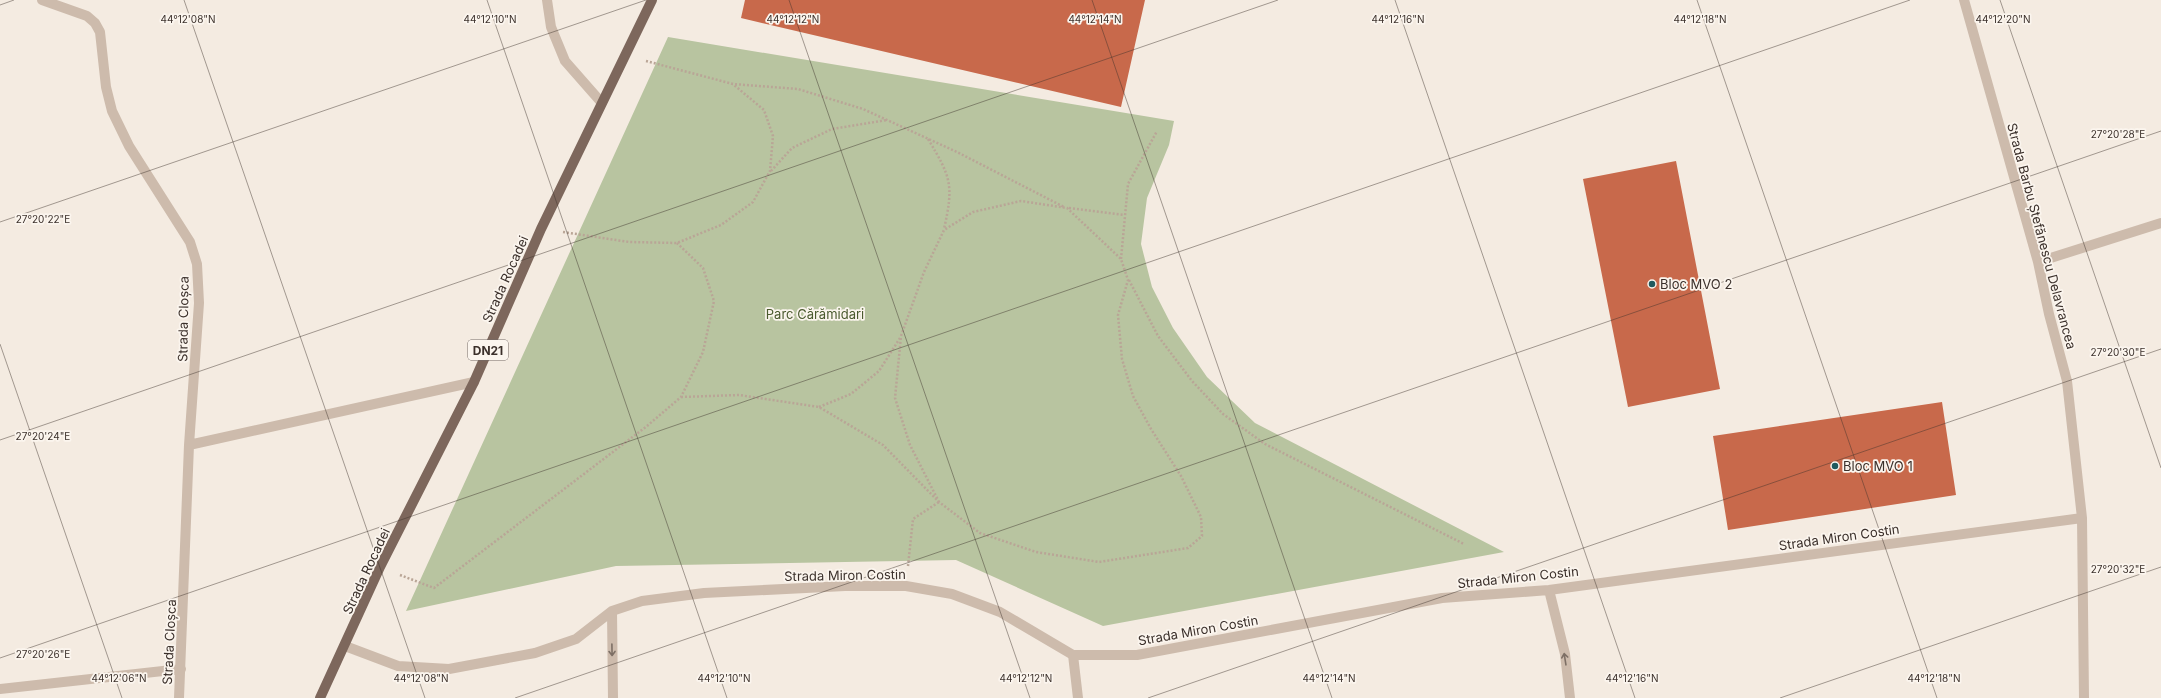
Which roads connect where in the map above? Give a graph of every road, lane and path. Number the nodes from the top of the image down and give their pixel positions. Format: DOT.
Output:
graph roads {
  1 [pos="42,0"];
  2 [pos="547,0"];
  3 [pos="652,0"];
  4 [pos="1964,0"];
  5 [pos="624,55"];
  6 [pos="733,84"];
  7 [pos="601,102"];
  8 [pos="887,120"];
  9 [pos="1157,131"];
  10 [pos="928,138"];
  11 [pos="770,171"];
  12 [pos="1067,208"];
  13 [pos="1124,215"];
  14 [pos="2161,224"];
  15 [pos="541,228"];
  16 [pos="944,230"];
  17 [pos="677,243"];
  18 [pos="1121,259"];
  19 [pos="2038,262"];
  20 [pos="1128,280"];
  21 [pos="901,336"];
  22 [pos="474,382"];
  23 [pos="681,397"];
  24 [pos="819,407"];
  25 [pos="189,446"];
  26 [pos="939,502"];
  27 [pos="2082,518"];
  28 [pos="1464,544"];
  29 [pos="380,567"];
  30 [pos="906,586"];
  31 [pos="1549,590"];
  32 [pos="612,611"];
  33 [pos="345,646"];
  34 [pos="1073,655"];
  35 [pos="181,669"];
  36 [pos="0,689"];
  37 [pos="179,698"];
  38 [pos="320,698"];
  39 [pos="613,698"];
  40 [pos="1078,698"];
  41 [pos="1570,698"];
  42 [pos="2084,698"];
  1 -- 25 [label="street, Strada Cloșca"];
  2 -- 7 [label="street"];
  3 -- 5 [label="main road, Strada Rocadei / DN21"];
  4 -- 19 [label="street, Strada Barbu Ștefănescu Delavrancea"];
  5 -- 6 [label="path"];
  5 -- 7 [label="main road, Strada Rocadei / DN21"];
  6 -- 8 [label="path"];
  6 -- 11 [label="path"];
  7 -- 15 [label="main road, Strada Rocadei / DN21"];
  8 -- 10 [label="path"];
  8 -- 11 [label="path"];
  9 -- 13 [label="path"];
  10 -- 12 [label="path"];
  10 -- 16 [label="path"];
  11 -- 17 [label="path"];
  12 -- 13 [label="path"];
  12 -- 16 [label="path"];
  12 -- 18 [label="path"];
  13 -- 18 [label="path"];
  14 -- 19 [label="street"];
  15 -- 17 [label="path"];
  15 -- 22 [label="main road, Strada Rocadei / DN21"];
  16 -- 21 [label="path"];
  17 -- 23 [label="path"];
  18 -- 20 [label="path"];
  19 -- 27 [label="street, Strada Barbu Ștefănescu Delavrancea"];
  20 -- 26 [label="path"];
  20 -- 28 [label="path"];
  21 -- 24 [label="path"];
  21 -- 26 [label="path"];
  22 -- 25 [label="street"];
  22 -- 29 [label="main road, Strada Rocadei / DN21"];
  23 -- 24 [label="path"];
  23 -- 29 [label="path"];
  24 -- 26 [label="path"];
  25 -- 35 [label="street, Strada Cloșca"];
  26 -- 30 [label="path"];
  27 -- 31 [label="street, Strada Miron Costin"];
  27 -- 42 [label="street, Strada Barbu Ștefănescu Delavrancea"];
  29 -- 33 [label="main road, Strada Rocadei / DN21"];
  30 -- 32 [label="street, Strada Miron Costin"];
  30 -- 34 [label="street, Strada Miron Costin"];
  31 -- 34 [label="street, Strada Miron Costin"];
  41 -- 31 [label="street, one-way"];
  32 -- 33 [label="street, Strada Miron Costin"];
  32 -- 39 [label="street, one-way"];
  33 -- 38 [label="main road, Strada Rocadei / DN21"];
  34 -- 40 [label="street"];
  35 -- 36 [label="street"];
  35 -- 37 [label="street, Strada Cloșca"];
}
